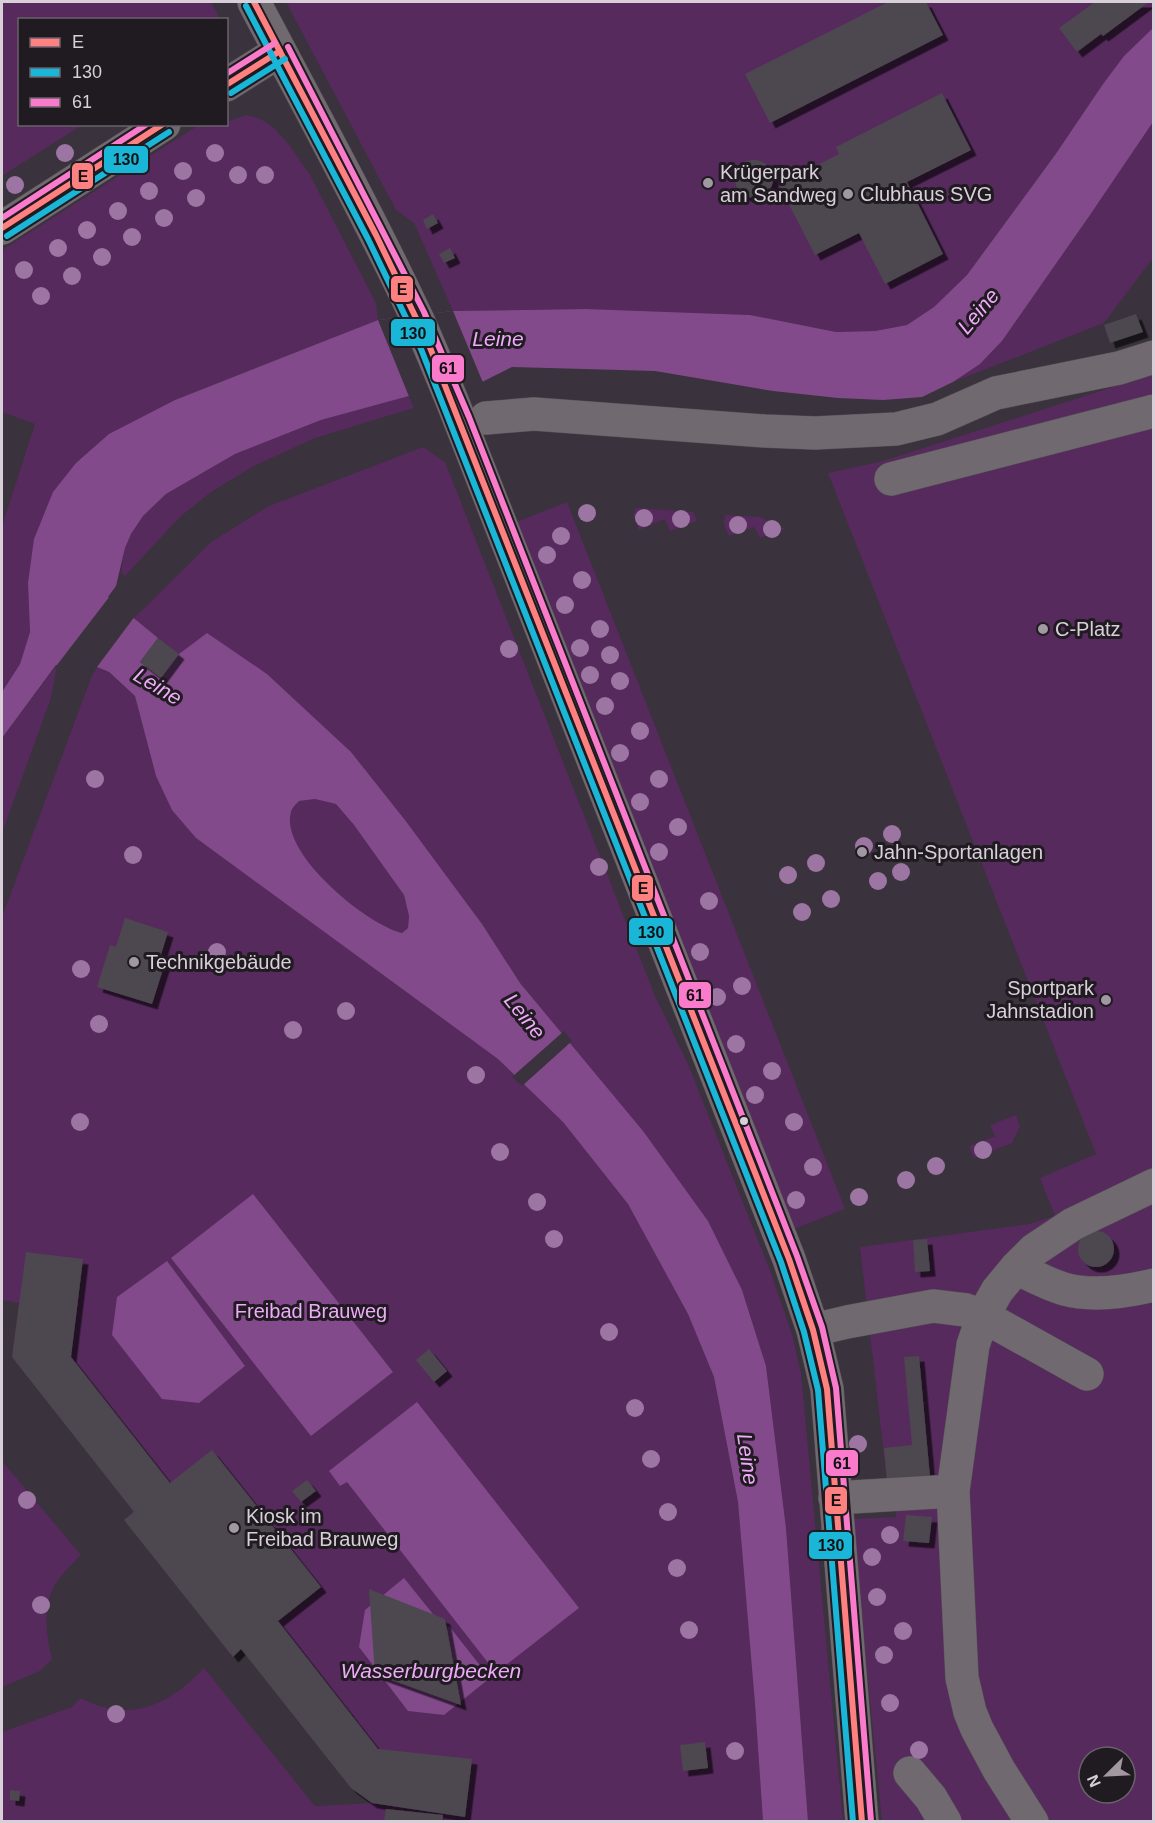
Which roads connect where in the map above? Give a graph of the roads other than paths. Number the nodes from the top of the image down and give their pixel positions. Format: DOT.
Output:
graph roads {
  1 [pos="254,2"];
  2 [pos="280,51"];
  3 [pos="228,84"];
  4 [pos="161,126"];
  5 [pos="2,228"];
  6 [pos="1145,360"];
  7 [pos="1150,416"];
  8 [pos="486,418"];
  9 [pos="891,479"];
  10 [pos="1154,1185"];
  11 [pos="1016,1268"];
  12 [pos="1154,1285"];
  13 [pos="983,1316"];
  14 [pos="813,1330"];
  15 [pos="1087,1374"];
  16 [pos="953,1491"];
  17 [pos="835,1498"];
  18 [pos="910,1773"];
  19 [pos="862,1821"];
  20 [pos="945,1821"];
  21 [pos="1032,1821"];
  1 -- 2 [label="street"];
  2 -- 3 [label="street"];
  2 -- 14 [label="street"];
  4 -- 5 [label="street"];
  6 -- 7 [label="street"];
  6 -- 8 [label="street"];
  7 -- 9 [label="street"];
  10 -- 11 [label="street"];
  11 -- 12 [label="street"];
  11 -- 13 [label="street"];
  13 -- 14 [label="street"];
  13 -- 15 [label="street"];
  13 -- 16 [label="street"];
  14 -- 17 [label="street"];
  16 -- 17 [label="street"];
  16 -- 21 [label="street"];
  17 -- 19 [label="street"];
  18 -- 20 [label="street"];
}
